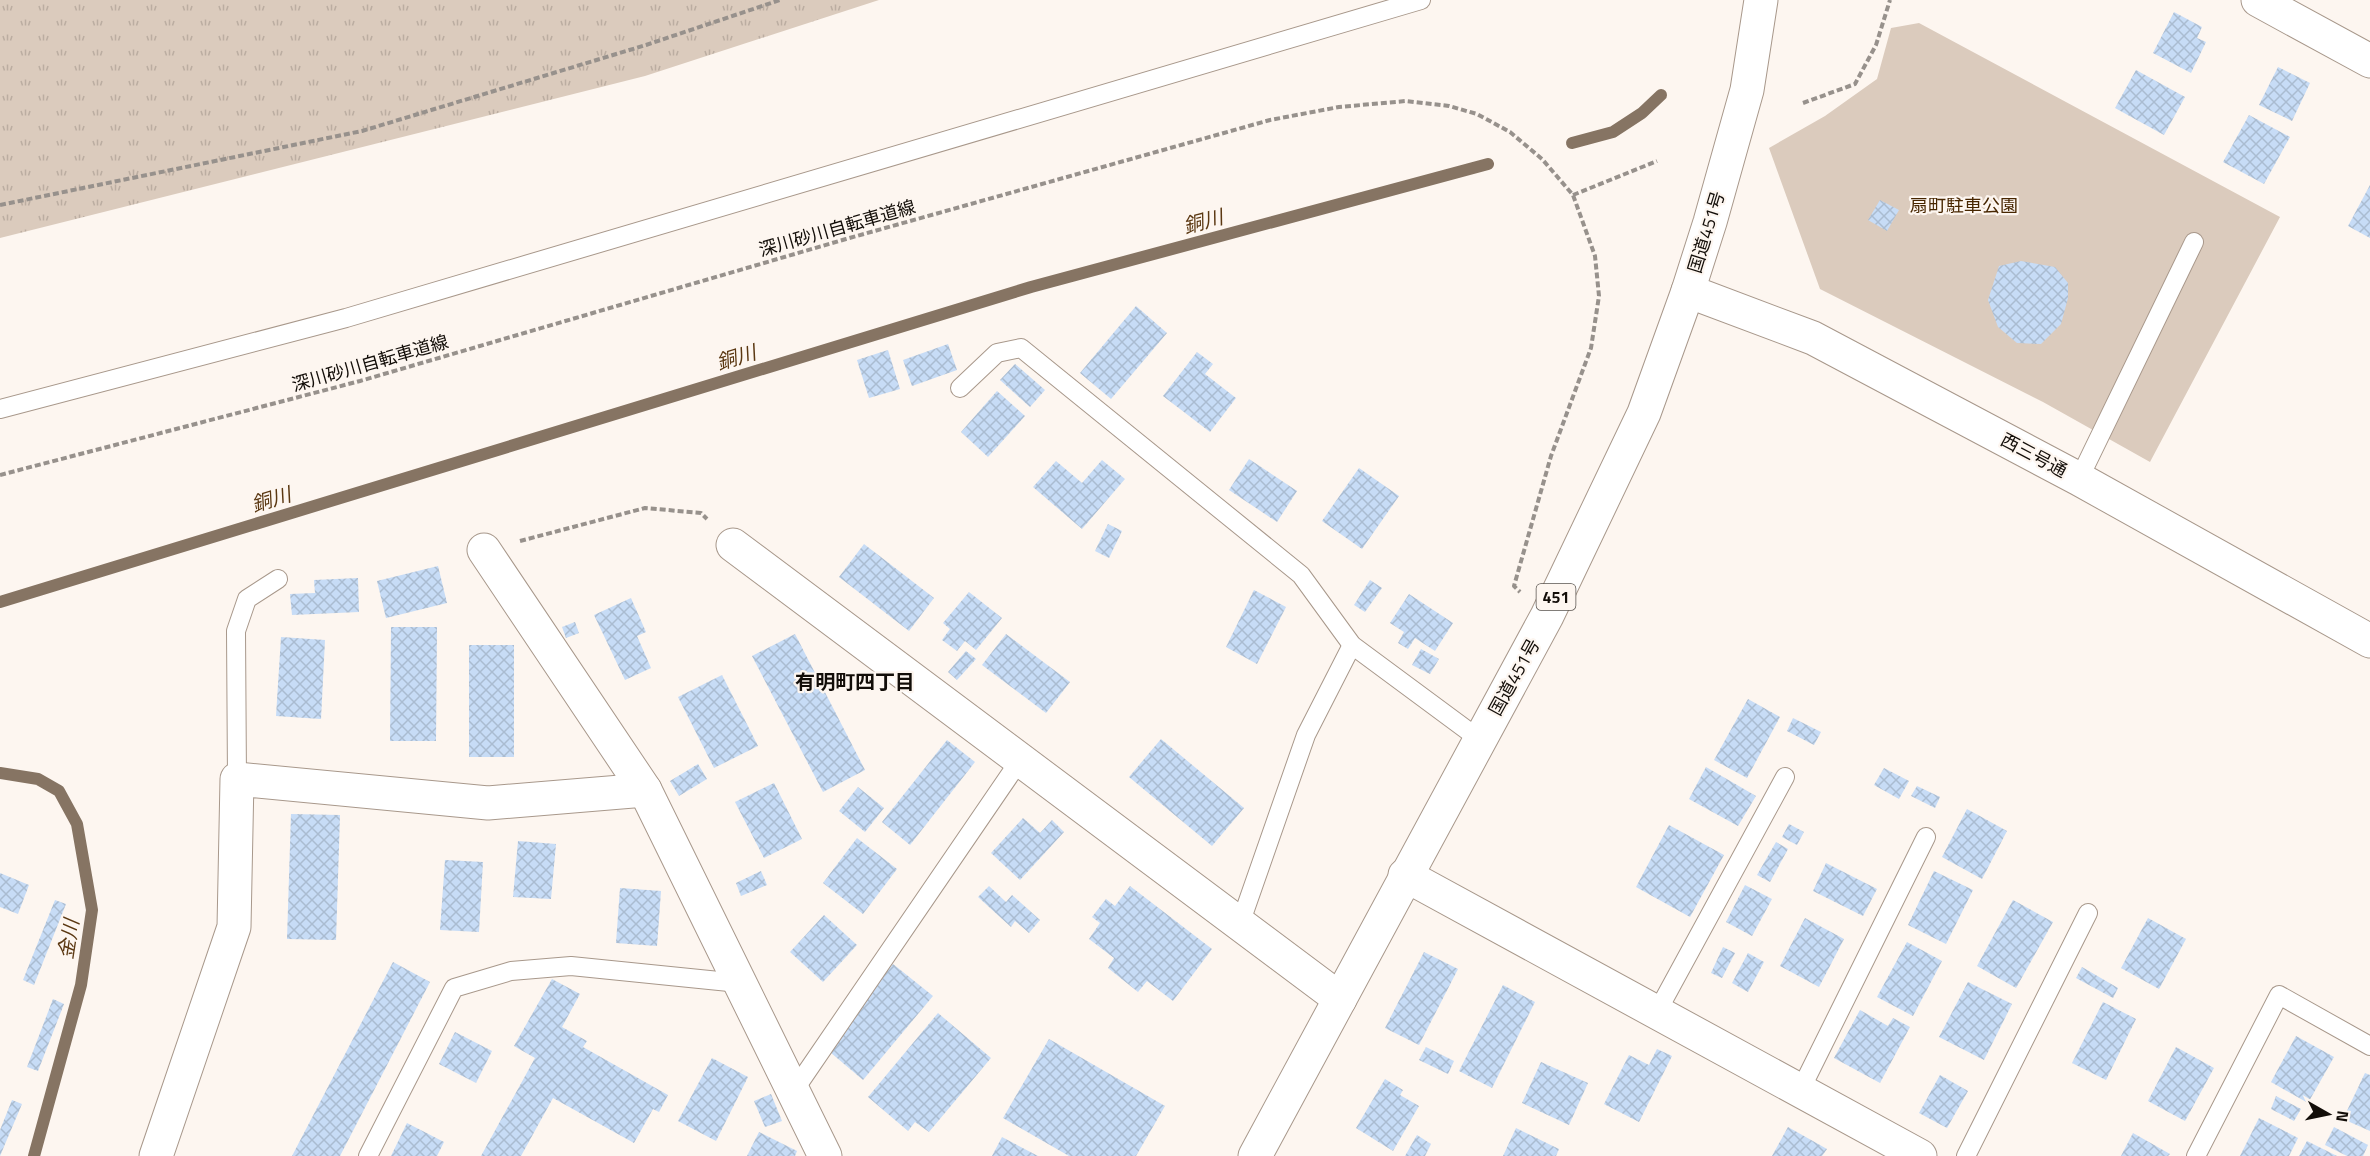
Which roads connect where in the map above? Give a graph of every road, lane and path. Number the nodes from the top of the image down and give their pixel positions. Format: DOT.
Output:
graph roads {
  1 [pos="780,0"];
  2 [pos="1421,0"];
  3 [pos="1761,0"];
  4 [pos="1890,0"];
  5 [pos="2258,0"];
  6 [pos="2370,61"];
  7 [pos="1803,103"];
  8 [pos="1657,161"];
  9 [pos="1573,195"];
  10 [pos="0,205"];
  11 [pos="2194,242"];
  12 [pos="1688,291"];
  13 [pos="960,388"];
  14 [pos="0,409"];
  15 [pos="0,476"];
  16 [pos="2079,479"];
  17 [pos="733,545"];
  18 [pos="484,550"];
  19 [pos="279,579"];
  20 [pos="1547,616"];
  21 [pos="2370,641"];
  22 [pos="1352,645"];
  23 [pos="1479,739"];
  24 [pos="1020,760"];
  25 [pos="1785,777"];
  26 [pos="237,780"];
  27 [pos="645,790"];
  28 [pos="1926,837"];
  29 [pos="1405,875"];
  30 [pos="2088,913"];
  31 [pos="1240,924"];
  32 [pos="739,983"];
  33 [pos="1340,999"];
  34 [pos="1657,1012"];
  35 [pos="2370,1046"];
  36 [pos="1800,1090"];
  37 [pos="793,1092"];
  38 [pos="156,1156"];
  39 [pos="368,1156"];
  40 [pos="825,1156"];
  41 [pos="1255,1156"];
  42 [pos="1920,1156"];
  43 [pos="1966,1156"];
  44 [pos="2196,1156"];
  1 -- 10 [label="path"];
  2 -- 14 [label="lane"];
  3 -- 12 [label="main road, 国道451号 / 451"];
  4 -- 7 [label="path"];
  5 -- 6 [label="main road"];
  8 -- 9 [label="path"];
  9 -- 15 [label="path, 深川砂川自転車道線"];
  9 -- 20 [label="path"];
  11 -- 16 [label="lane"];
  12 -- 16 [label="main road, 西三号通"];
  12 -- 20 [label="main road, 国道451号 / 451"];
  13 -- 22 [label="lane"];
  16 -- 21 [label="main road, 西三号通"];
  17 -- 18 [label="path"];
  17 -- 24 [label="main road"];
  18 -- 27 [label="main road"];
  19 -- 26 [label="lane"];
  20 -- 23 [label="main road, 国道451号 / 451"];
  22 -- 23 [label="lane"];
  22 -- 31 [label="lane"];
  23 -- 29 [label="main road, 国道451号 / 451"];
  24 -- 31 [label="main road"];
  24 -- 37 [label="lane"];
  25 -- 34 [label="lane"];
  26 -- 27 [label="main road"];
  26 -- 38 [label="main road"];
  27 -- 32 [label="main road"];
  28 -- 36 [label="lane"];
  29 -- 33 [label="main road, 国道451号 / 451"];
  29 -- 34 [label="main road"];
  30 -- 43 [label="lane"];
  31 -- 33 [label="main road"];
  32 -- 37 [label="main road"];
  32 -- 39 [label="lane"];
  33 -- 41 [label="main road, 国道451号 / 451"];
  34 -- 36 [label="main road"];
  35 -- 44 [label="lane"];
  36 -- 42 [label="main road"];
  37 -- 40 [label="main road"];
}
